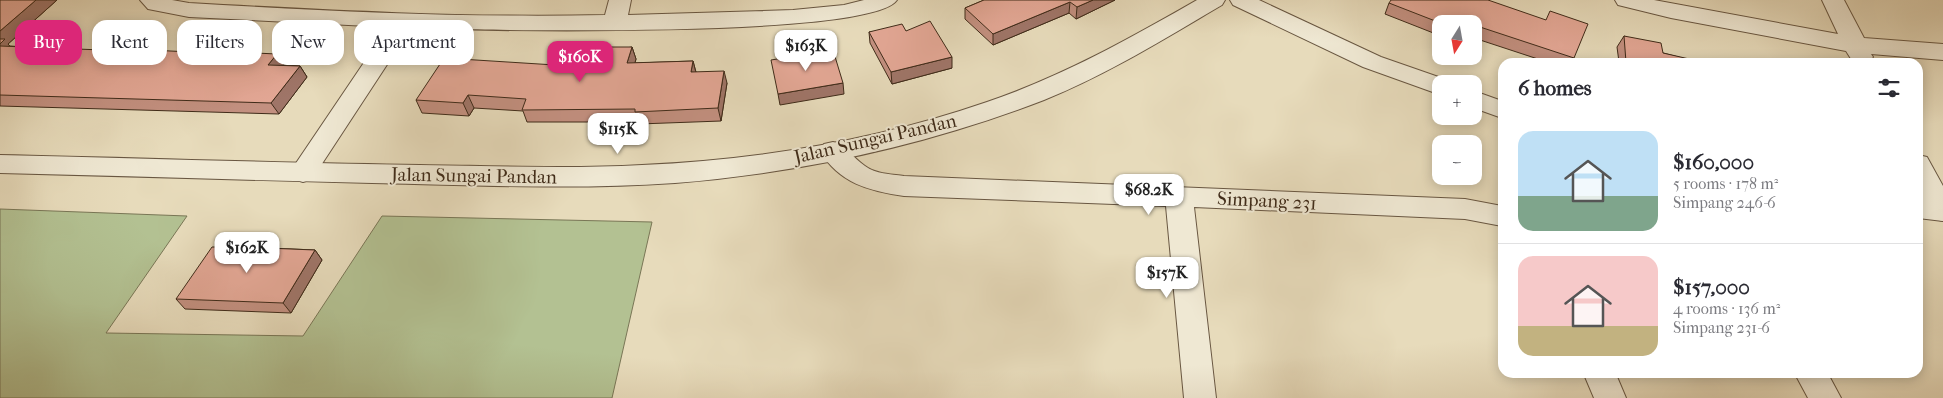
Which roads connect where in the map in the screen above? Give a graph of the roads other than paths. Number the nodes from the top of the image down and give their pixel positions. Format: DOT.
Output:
graph roads {
  1 [pos="151,0"];
  2 [pos="620,0"];
  3 [pos="886,0"];
  4 [pos="1214,0"];
  5 [pos="1241,0"];
  6 [pos="1626,0"];
  7 [pos="1832,0"];
  8 [pos="385,20"];
  9 [pos="474,22"];
  10 [pos="615,23"];
  11 [pos="1943,52"];
  12 [pos="1860,54"];
  13 [pos="375,65"];
  14 [pos="1432,84"];
  15 [pos="1482,102"];
  16 [pos="1498,108"];
  17 [pos="833,150"];
  18 [pos="0,164"];
  19 [pos="303,172"];
  20 [pos="1923,178"];
  21 [pos="1179,196"];
  22 [pos="1934,210"];
  23 [pos="1498,215"];
  24 [pos="1602,378"];
  25 [pos="1813,378"];
  26 [pos="1200,398"];
  27 [pos="1610,398"];
  28 [pos="1825,398"];
  1 -- 8 [label="street"];
  2 -- 10 [label="street"];
  3 -- 10 [label="street"];
  4 -- 17 [label="street, Jalan Sungai Pandan"];
  5 -- 14 [label="street"];
  6 -- 12 [label="street"];
  7 -- 12 [label="street"];
  9 -- 10 [label="street"];
  11 -- 12 [label="street"];
  13 -- 19 [label="street"];
  15 -- 16 [label="street"];
  17 -- 19 [label="street, Jalan Sungai Pandan"];
  17 -- 21 [label="street, Simpang 231"];
  18 -- 19 [label="street, Jalan Sungai Pandan"];
  20 -- 22 [label="street"];
  21 -- 23 [label="street, Simpang 231"];
  21 -- 26 [label="street"];
  24 -- 27 [label="street"];
  25 -- 28 [label="street"];
}
